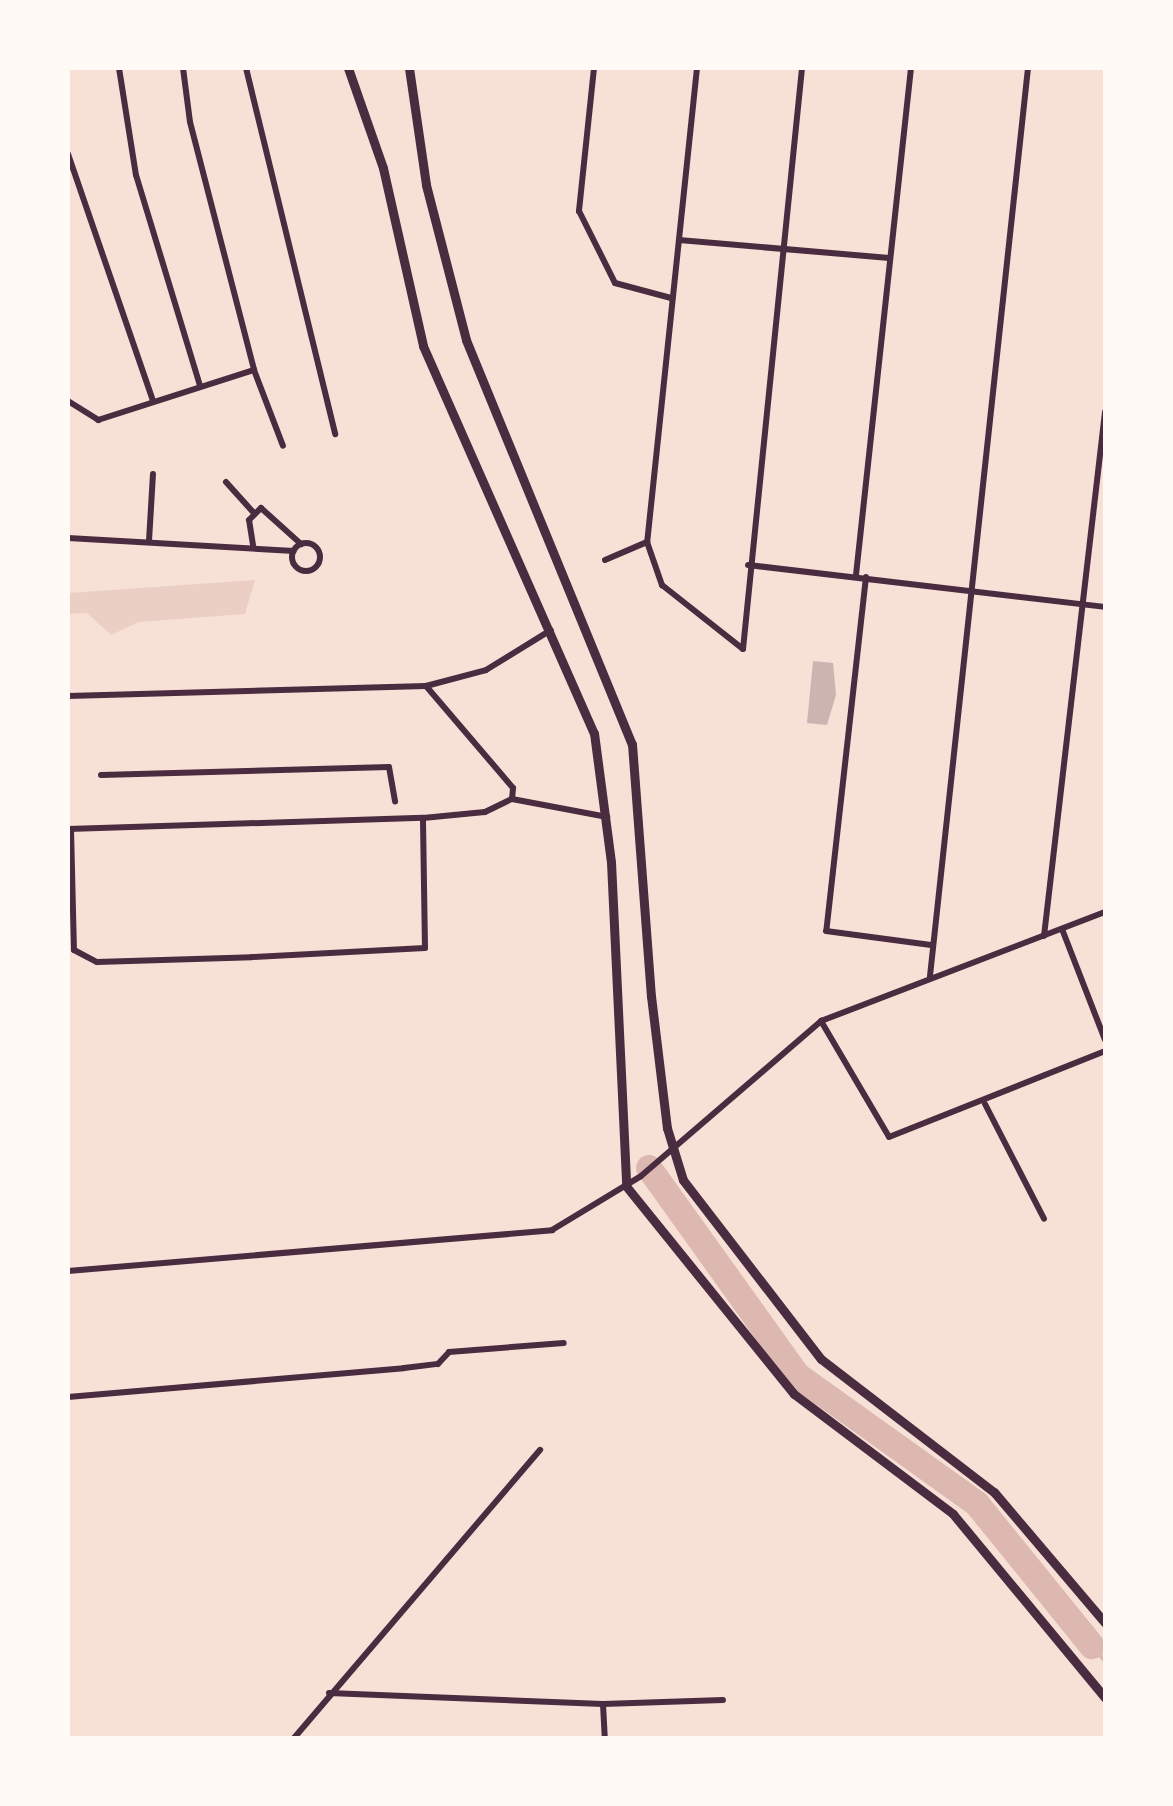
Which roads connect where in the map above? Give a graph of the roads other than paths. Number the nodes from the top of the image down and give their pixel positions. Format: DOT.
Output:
graph roads {
  1 [pos="119,68"];
  2 [pos="183,68"];
  3 [pos="246,68"];
  4 [pos="348,68"];
  5 [pos="409,68"];
  6 [pos="594,68"];
  7 [pos="697,68"];
  8 [pos="802,68"];
  9 [pos="911,68"];
  10 [pos="1028,68"];
  11 [pos="68,154"];
  12 [pos="679,240"];
  13 [pos="782,247"];
  14 [pos="889,258"];
  15 [pos="671,298"];
  16 [pos="254,370"];
  17 [pos="200,386"];
  18 [pos="68,401"];
  19 [pos="153,401"];
  20 [pos="1105,412"];
  21 [pos="335,434"];
  22 [pos="283,446"];
  23 [pos="153,474"];
  24 [pos="226,482"];
  25 [pos="253,512"];
  26 [pos="68,538"];
  27 [pos="149,541"];
  28 [pos="647,542"];
  29 [pos="301,544"];
  30 [pos="253,545"];
  31 [pos="294,551"];
  32 [pos="605,560"];
  33 [pos="748,565"];
  34 [pos="856,575"];
  35 [pos="866,577"];
  36 [pos="971,589"];
  37 [pos="1084,605"];
  38 [pos="1105,607"];
  39 [pos="552,629"];
  40 [pos="426,686"];
  41 [pos="68,696"];
  42 [pos="101,775"];
  43 [pos="512,799"];
  44 [pos="395,801"];
  45 [pos="607,817"];
  46 [pos="423,818"];
  47 [pos="70,829"];
  48 [pos="1105,912"];
  49 [pos="1062,929"];
  50 [pos="1044,936"];
  51 [pos="931,945"];
  52 [pos="930,976"];
  53 [pos="821,1021"];
  54 [pos="1105,1040"];
  55 [pos="1105,1051"];
  56 [pos="985,1104"];
  57 [pos="676,1147"];
  58 [pos="626,1186"];
  59 [pos="1044,1219"];
  60 [pos="68,1271"];
  61 [pos="564,1343"];
  62 [pos="68,1397"];
  63 [pos="540,1450"];
  64 [pos="1105,1623"];
  65 [pos="329,1693"];
  66 [pos="1105,1698"];
  67 [pos="723,1700"];
  68 [pos="603,1704"];
  69 [pos="294,1738"];
  70 [pos="605,1738"];
  1 -- 17 [label="street"];
  2 -- 16 [label="street"];
  3 -- 21 [label="street"];
  4 -- 39 [label="main road"];
  5 -- 57 [label="main road"];
  6 -- 15 [label="street"];
  7 -- 12 [label="street"];
  8 -- 13 [label="street"];
  9 -- 14 [label="street"];
  10 -- 36 [label="street"];
  11 -- 19 [label="street"];
  12 -- 13 [label="street"];
  12 -- 15 [label="street"];
  13 -- 14 [label="street"];
  13 -- 33 [label="street"];
  14 -- 34 [label="street"];
  15 -- 28 [label="street"];
  16 -- 17 [label="street"];
  16 -- 22 [label="street"];
  17 -- 19 [label="street"];
  18 -- 19 [label="street"];
  20 -- 37 [label="street"];
  23 -- 27 [label="street"];
  24 -- 25 [label="street"];
  25 -- 29 [label="street"];
  25 -- 30 [label="street"];
  26 -- 27 [label="street"];
  27 -- 30 [label="street"];
  28 -- 32 [label="street"];
  28 -- 33 [label="street"];
  29 -- 31 [label="street"];
  29 -- 31 [label="street"];
  30 -- 31 [label="street"];
  33 -- 34 [label="street"];
  34 -- 35 [label="street"];
  35 -- 36 [label="street"];
  35 -- 51 [label="street"];
  36 -- 37 [label="street"];
  36 -- 51 [label="street"];
  37 -- 38 [label="street"];
  37 -- 50 [label="street"];
  39 -- 40 [label="street"];
  39 -- 45 [label="main road"];
  40 -- 41 [label="street"];
  40 -- 43 [label="street"];
  42 -- 44 [label="street"];
  43 -- 45 [label="street"];
  43 -- 46 [label="street"];
  45 -- 58 [label="main road"];
  46 -- 47 [label="street"];
  46 -- 47 [label="street"];
  48 -- 49 [label="street"];
  49 -- 50 [label="street"];
  49 -- 54 [label="street"];
  50 -- 52 [label="street"];
  51 -- 52 [label="street"];
  52 -- 53 [label="street"];
  53 -- 56 [label="street"];
  53 -- 57 [label="street"];
  55 -- 56 [label="street"];
  56 -- 59 [label="street"];
  57 -- 58 [label="street"];
  57 -- 64 [label="main road"];
  58 -- 60 [label="street"];
  58 -- 66 [label="main road"];
  61 -- 62 [label="street"];
  63 -- 65 [label="street"];
  65 -- 68 [label="street"];
  65 -- 69 [label="street"];
  67 -- 68 [label="street"];
  68 -- 70 [label="street"];
}
